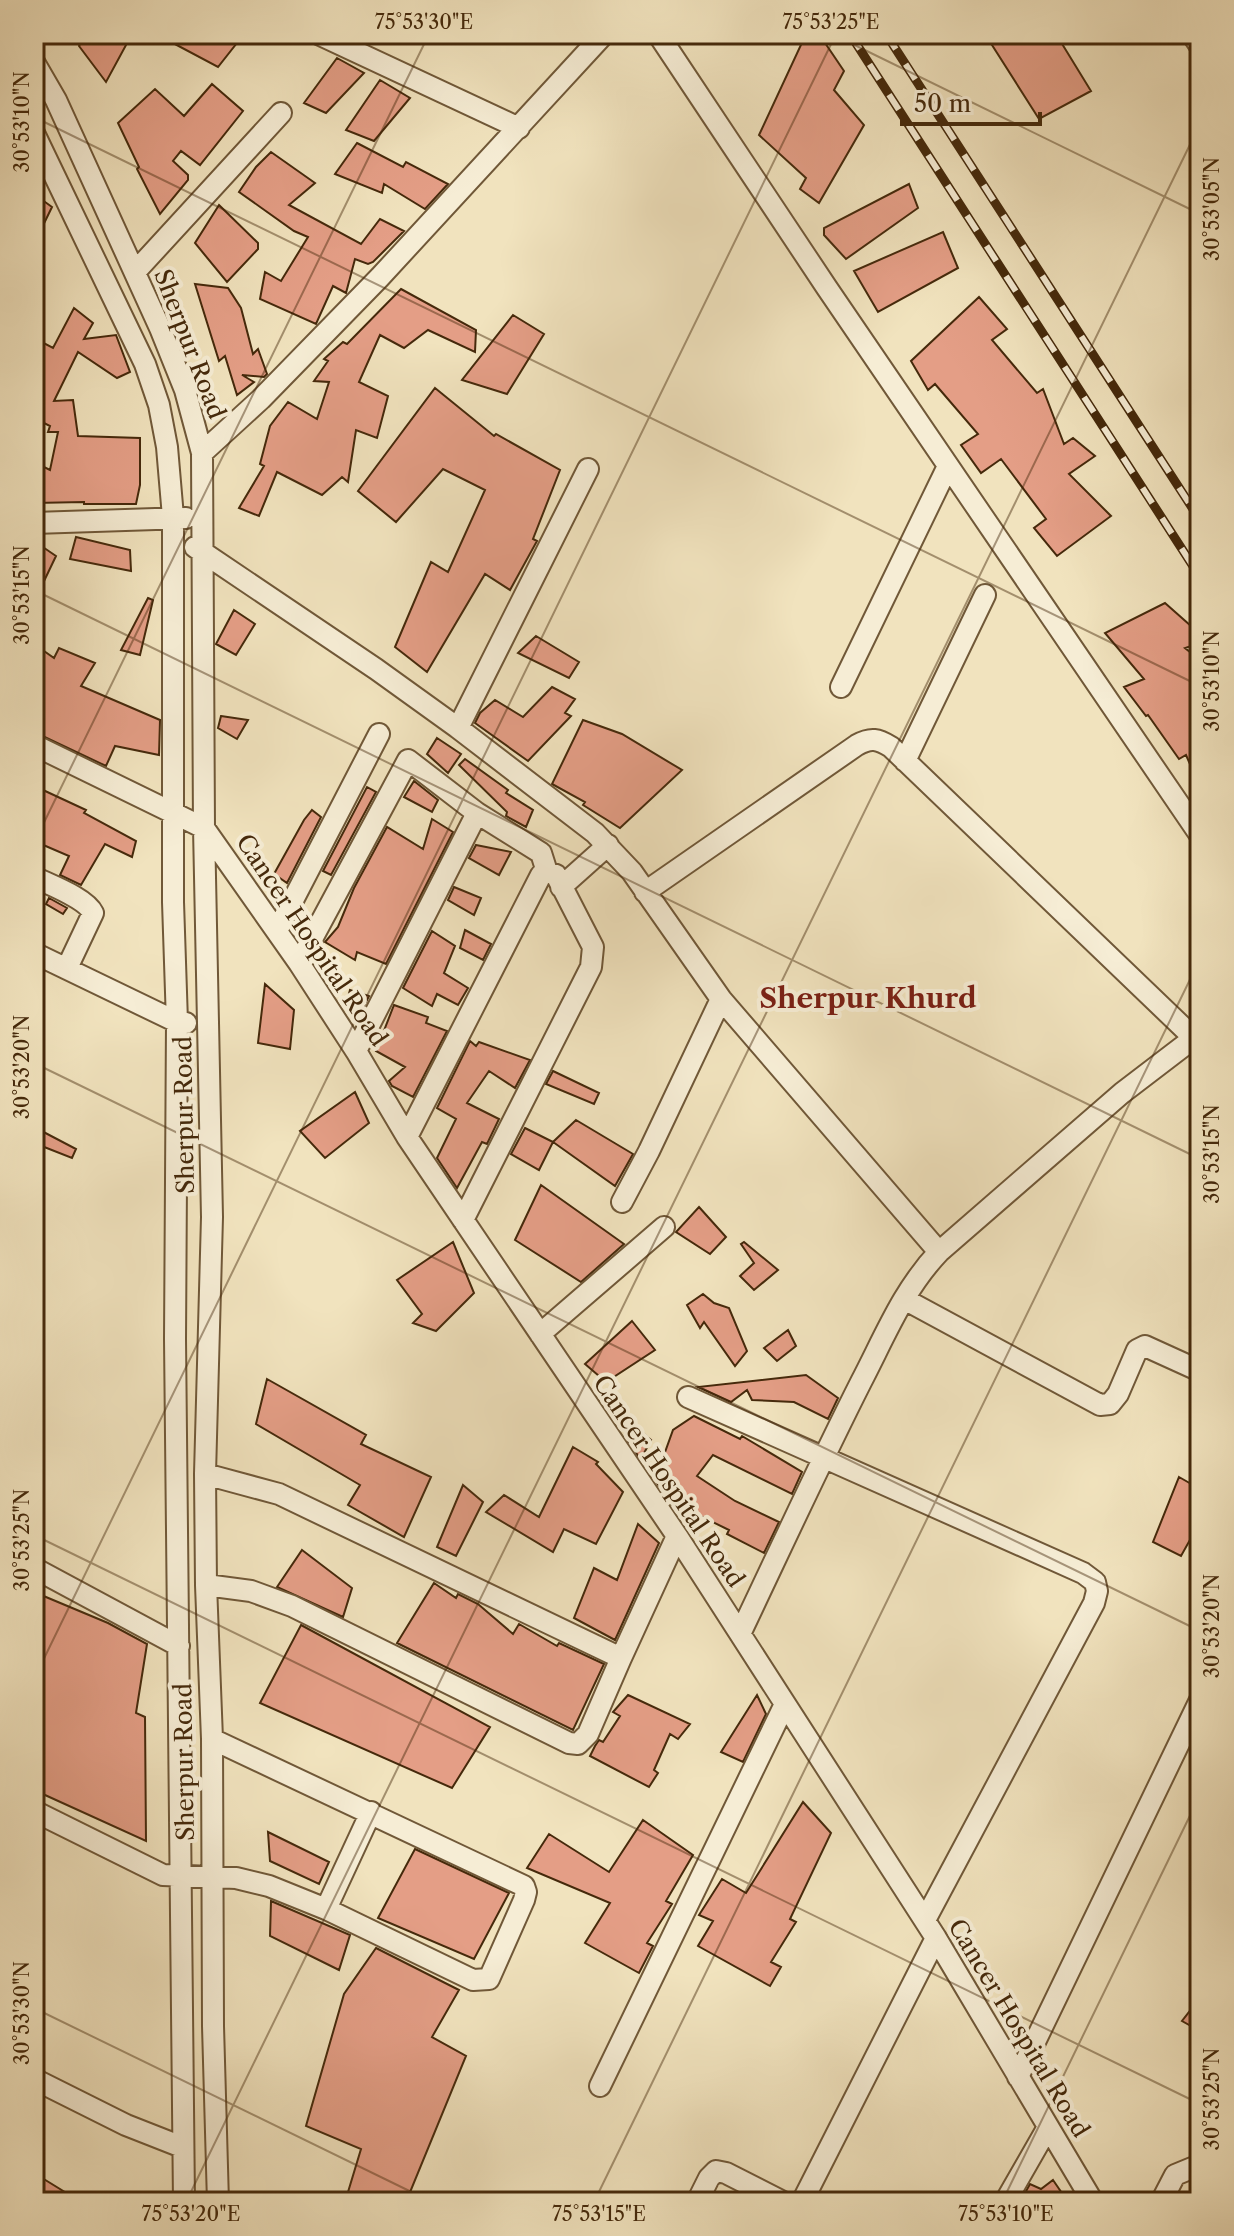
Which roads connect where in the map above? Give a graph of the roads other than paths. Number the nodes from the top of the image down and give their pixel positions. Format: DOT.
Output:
graph roads {
  1 [pos="318,34"];
  2 [pos="604,34"];
  3 [pos="658,34"];
  4 [pos="1192,34"];
  5 [pos="1200,46"];
  6 [pos="34,62"];
  7 [pos="281,113"];
  8 [pos="519,128"];
  9 [pos="34,133"];
  10 [pos="135,272"];
  11 [pos="202,453"];
  12 [pos="948,466"];
  13 [pos="588,469"];
  14 [pos="202,518"];
  15 [pos="34,523"];
  16 [pos="173,527"];
  17 [pos="202,550"];
  18 [pos="985,595"];
  19 [pos="841,687"];
  20 [pos="458,728"];
  21 [pos="379,734"];
  22 [pos="34,745"];
  23 [pos="905,761"];
  24 [pos="174,812"];
  25 [pos="477,813"];
  26 [pos="204,828"];
  27 [pos="1200,835"];
  28 [pos="608,845"];
  29 [pos="34,877"];
  30 [pos="554,880"];
  31 [pos="645,892"];
  32 [pos="277,931"];
  33 [pos="34,953"];
  34 [pos="299,963"];
  35 [pos="67,968"];
  36 [pos="721,999"];
  37 [pos="177,1022"];
  38 [pos="208,1025"];
  39 [pos="1198,1039"];
  40 [pos="356,1051"];
  41 [pos="407,1137"];
  42 [pos="622,1202"];
  43 [pos="463,1220"];
  44 [pos="664,1227"];
  45 [pos="939,1252"];
  46 [pos="904,1299"];
  47 [pos="540,1334"];
  48 [pos="1200,1371"];
  49 [pos="688,1397"];
  50 [pos="824,1455"];
  51 [pos="205,1474"];
  52 [pos="677,1536"];
  53 [pos="34,1568"];
  54 [pos="206,1585"];
  55 [pos="740,1634"];
  56 [pos="179,1646"];
  57 [pos="621,1658"];
  58 [pos="1200,1700"];
  59 [pos="785,1704"];
  60 [pos="212,1739"];
  61 [pos="34,1811"];
  62 [pos="371,1812"];
  63 [pos="182,1875"];
  64 [pos="212,1876"];
  65 [pos="326,1909"];
  66 [pos="930,1929"];
  67 [pos="1018,2077"];
  68 [pos="34,2079"];
  69 [pos="600,2086"];
  70 [pos="216,2117"];
  71 [pos="183,2118"];
  72 [pos="1048,2127"];
  73 [pos="182,2147"];
  74 [pos="1200,2168"];
  75 [pos="184,2202"];
  76 [pos="218,2202"];
  77 [pos="697,2202"];
  78 [pos="783,2202"];
  79 [pos="802,2202"];
  80 [pos="1005,2202"];
  81 [pos="1093,2202"];
  82 [pos="1161,2202"];
  1 -- 8 [label="street"];
  2 -- 8 [label="street"];
  3 -- 12 [label="street"];
  4 -- 5 [label="street"];
  6 -- 10 [label="street, Sherpur Road"];
  7 -- 10 [label="street"];
  8 -- 11 [label="street"];
  9 -- 16 [label="street, Sherpur Road"];
  10 -- 11 [label="street, Sherpur Road"];
  11 -- 14 [label="street, Sherpur Road"];
  12 -- 19 [label="street"];
  12 -- 27 [label="street"];
  13 -- 20 [label="street"];
  14 -- 16 [label="street"];
  14 -- 17 [label="street, Sherpur Road"];
  15 -- 16 [label="street"];
  16 -- 17 [label="street"];
  16 -- 24 [label="street, Sherpur Road"];
  17 -- 20 [label="street"];
  17 -- 26 [label="street, Sherpur Road"];
  18 -- 23 [label="street"];
  20 -- 28 [label="street"];
  21 -- 32 [label="street"];
  22 -- 24 [label="street, Cancer Hospital Road"];
  23 -- 31 [label="street"];
  23 -- 39 [label="street"];
  24 -- 26 [label="street, Cancer Hospital Road"];
  24 -- 37 [label="street, Sherpur Road"];
  25 -- 30 [label="street"];
  25 -- 34 [label="street"];
  25 -- 40 [label="street"];
  26 -- 32 [label="street, Cancer Hospital Road"];
  26 -- 38 [label="street, Sherpur Road"];
  28 -- 30 [label="street"];
  28 -- 31 [label="street"];
  29 -- 35 [label="street"];
  30 -- 41 [label="street"];
  30 -- 43 [label="street"];
  31 -- 36 [label="street"];
  32 -- 34 [label="street, Cancer Hospital Road"];
  33 -- 35 [label="street"];
  34 -- 40 [label="street, Cancer Hospital Road"];
  35 -- 37 [label="street"];
  36 -- 42 [label="street"];
  36 -- 45 [label="street"];
  37 -- 38 [label="street"];
  37 -- 56 [label="street, Sherpur Road"];
  38 -- 51 [label="street, Sherpur Road"];
  39 -- 45 [label="street"];
  40 -- 41 [label="street, Cancer Hospital Road"];
  41 -- 43 [label="street, Cancer Hospital Road"];
  43 -- 47 [label="street, Cancer Hospital Road"];
  44 -- 47 [label="street"];
  45 -- 46 [label="street"];
  46 -- 48 [label="street"];
  46 -- 50 [label="street"];
  47 -- 52 [label="street, Cancer Hospital Road"];
  49 -- 50 [label="street"];
  50 -- 55 [label="street"];
  50 -- 66 [label="street"];
  51 -- 54 [label="street, Sherpur Road"];
  51 -- 57 [label="street"];
  52 -- 55 [label="street, Cancer Hospital Road"];
  52 -- 57 [label="street"];
  53 -- 56 [label="street"];
  54 -- 57 [label="street"];
  54 -- 60 [label="street, Sherpur Road"];
  55 -- 59 [label="street, Cancer Hospital Road"];
  56 -- 63 [label="street, Sherpur Road"];
  58 -- 67 [label="street"];
  59 -- 66 [label="street, Cancer Hospital Road"];
  59 -- 69 [label="street"];
  60 -- 62 [label="street"];
  60 -- 64 [label="street, Sherpur Road"];
  61 -- 63 [label="street"];
  62 -- 65 [label="street"];
  62 -- 65 [label="street"];
  63 -- 64 [label="street"];
  63 -- 71 [label="street, Sherpur Road"];
  64 -- 65 [label="street"];
  64 -- 70 [label="street, Sherpur Road"];
  66 -- 67 [label="street, Cancer Hospital Road"];
  66 -- 79 [label="street"];
  67 -- 72 [label="street, Cancer Hospital Road"];
  68 -- 73 [label="street"];
  70 -- 71 [label="street"];
  70 -- 76 [label="street, Sherpur Road"];
  71 -- 73 [label="street, Sherpur Road"];
  72 -- 80 [label="street"];
  72 -- 81 [label="street, Cancer Hospital Road"];
  73 -- 75 [label="street, Sherpur Road"];
  74 -- 82 [label="street"];
  77 -- 78 [label="street"];
}
